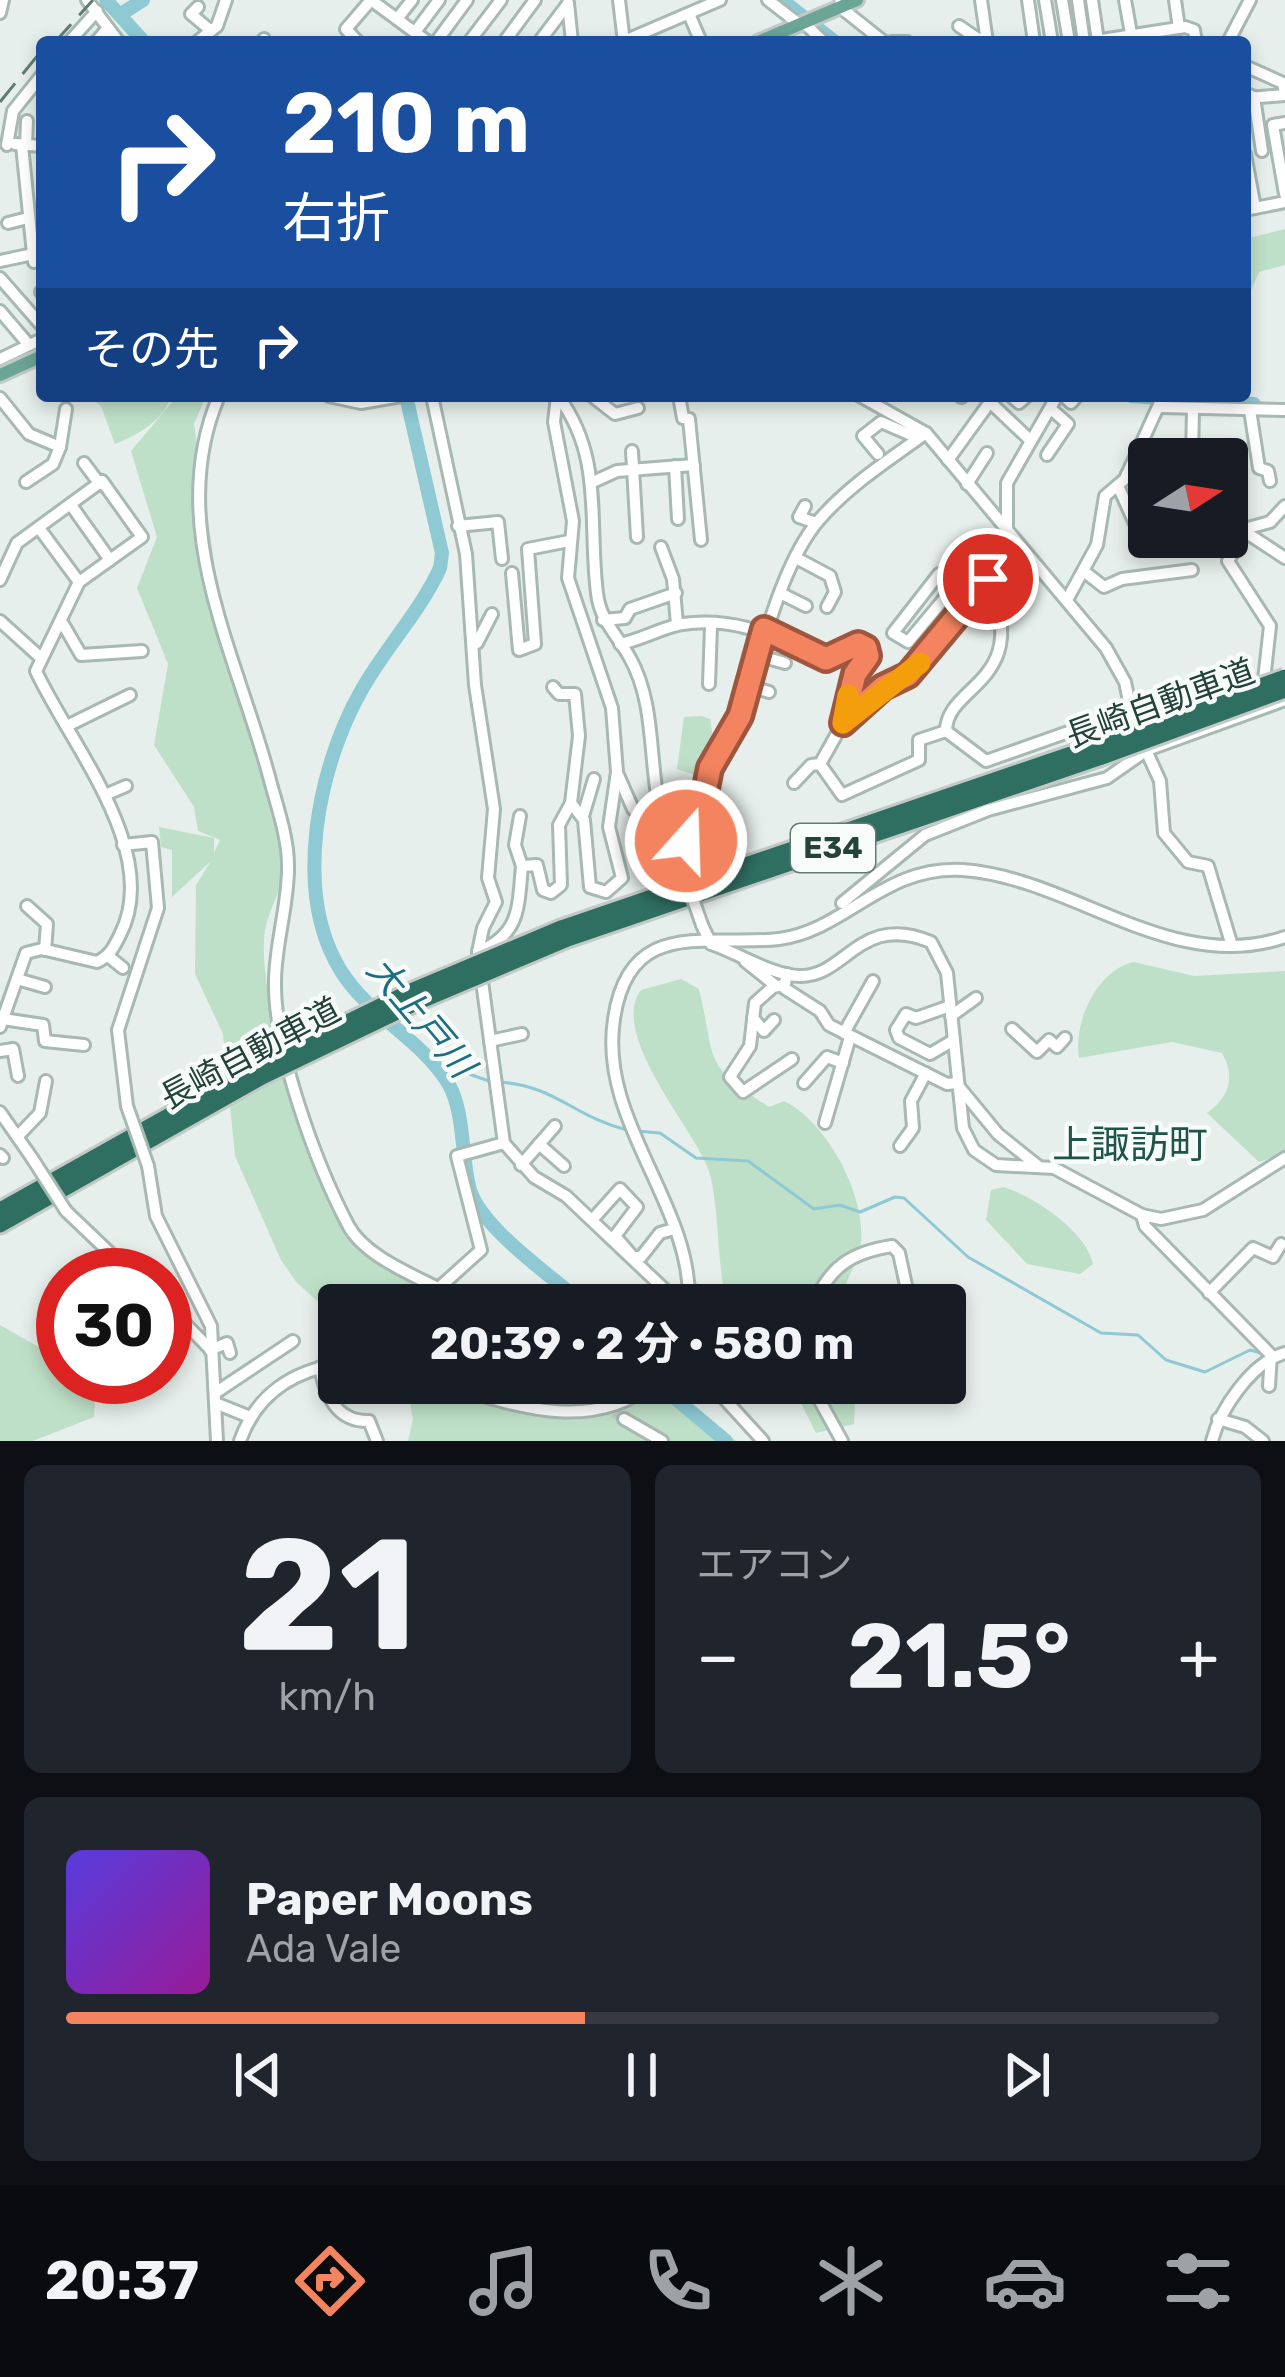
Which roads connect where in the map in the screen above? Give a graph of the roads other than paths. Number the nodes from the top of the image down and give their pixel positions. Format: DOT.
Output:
graph roads {
  1 [pos="3,0"];
  2 [pos="87,0"];
  3 [pos="226,0"];
  4 [pos="371,0"];
  5 [pos="412,0"];
  6 [pos="440,0"];
  7 [pos="467,0"];
  8 [pos="501,0"];
  9 [pos="518,0"];
  10 [pos="619,0"];
  11 [pos="720,0"];
  12 [pos="768,0"];
  13 [pos="856,0"];
  14 [pos="981,0"];
  15 [pos="1028,0"];
  16 [pos="1046,0"];
  17 [pos="1062,0"];
  18 [pos="1078,0"];
  19 [pos="1092,0"];
  20 [pos="1126,0"];
  21 [pos="1174,0"];
  22 [pos="1250,0"];
  23 [pos="568,3"];
  24 [pos="532,4"];
  25 [pos="832,6"];
  26 [pos="198,7"];
  27 [pos="97,11"];
  28 [pos="0,13"];
  29 [pos="688,14"];
  30 [pos="397,19"];
  31 [pos="802,23"];
  32 [pos="959,26"];
  33 [pos="108,28"];
  34 [pos="1180,28"];
  35 [pos="415,32"];
  36 [pos="74,36"];
  37 [pos="101,36"];
  38 [pos="114,36"];
  39 [pos="204,36"];
  40 [pos="206,36"];
  41 [pos="352,36"];
  42 [pos="422,36"];
  43 [pos="437,36"];
  44 [pos="474,36"];
  45 [pos="508,36"];
  46 [pos="543,36"];
  47 [pos="571,36"];
  48 [pos="623,36"];
  49 [pos="636,36"];
  50 [pos="698,36"];
  51 [pos="772,36"];
  52 [pos="817,36"];
  53 [pos="875,36"];
  54 [pos="974,36"];
  55 [pos="986,36"];
  56 [pos="1033,36"];
  57 [pos="1051,36"];
  58 [pos="1068,36"];
  59 [pos="1088,36"];
  60 [pos="1090,36"];
  61 [pos="1132,36"];
  62 [pos="1145,36"];
  63 [pos="1196,36"];
  64 [pos="1231,36"];
  65 [pos="1251,69"];
  66 [pos="36,82"];
  67 [pos="1284,86"];
  68 [pos="1251,96"];
  69 [pos="1251,109"];
  70 [pos="27,121"];
  71 [pos="1285,123"];
  72 [pos="24,145"];
  73 [pos="4,146"];
  74 [pos="36,146"];
  75 [pos="1281,148"];
  76 [pos="1262,151"];
  77 [pos="1251,153"];
  78 [pos="26,178"];
  79 [pos="36,179"];
  80 [pos="1285,198"];
  81 [pos="1251,208"];
  82 [pos="28,218"];
  83 [pos="8,223"];
  84 [pos="36,236"];
  85 [pos="36,256"];
  86 [pos="0,261"];
  87 [pos="0,278"];
  88 [pos="0,311"];
  89 [pos="36,319"];
  90 [pos="36,342"];
  91 [pos="29,345"];
  92 [pos="0,359"];
  93 [pos="36,359"];
  94 [pos="0,375"];
  95 [pos="0,398"];
  96 [pos="217,402"];
  97 [pos="434,402"];
  98 [pos="556,402"];
  99 [pos="562,402"];
  100 [pos="600,402"];
  101 [pos="681,402"];
  102 [pos="871,402"];
  103 [pos="984,402"];
  104 [pos="989,402"];
  105 [pos="1056,402"];
  106 [pos="1058,402"];
  107 [pos="1162,402"];
  108 [pos="638,408"];
  109 [pos="66,409"];
  110 [pos="1193,409"];
  111 [pos="1250,410"];
  112 [pos="1285,410"];
  113 [pos="923,431"];
  114 [pos="1192,438"];
  115 [pos="1030,440"];
  116 [pos="708,442"];
  117 [pos="692,443"];
  118 [pos="60,447"];
  119 [pos="632,451"];
  120 [pos="987,453"];
  121 [pos="878,454"];
  122 [pos="1047,455"];
  123 [pos="948,460"];
  124 [pos="84,463"];
  125 [pos="694,465"];
  126 [pos="675,466"];
  127 [pos="635,470"];
  128 [pos="117,471"];
  129 [pos="1127,474"];
  130 [pos="1270,481"];
  131 [pos="26,482"];
  132 [pos="101,482"];
  133 [pos="593,482"];
  134 [pos="968,484"];
  135 [pos="1118,486"];
  136 [pos="70,505"];
  137 [pos="805,506"];
  138 [pos="1285,506"];
  139 [pos="1128,508"];
  140 [pos="678,519"];
  141 [pos="816,523"];
  142 [pos="458,526"];
  143 [pos="39,528"];
  144 [pos="1248,532"];
  145 [pos="1009,533"];
  146 [pos="637,537"];
  147 [pos="1248,537"];
  148 [pos="701,540"];
  149 [pos="569,541"];
  150 [pos="662,547"];
  151 [pos="1229,558"];
  152 [pos="1285,558"];
  153 [pos="798,559"];
  154 [pos="110,560"];
  155 [pos="550,561"];
  156 [pos="566,562"];
  157 [pos="1192,570"];
  158 [pos="530,571"];
  159 [pos="512,573"];
  160 [pos="1086,573"];
  161 [pos="988,579"];
  162 [pos="0,580"];
  163 [pos="79,582"];
  164 [pos="1104,587"];
  165 [pos="953,588"];
  166 [pos="676,593"];
  167 [pos="782,594"];
  168 [pos="1068,598"];
  169 [pos="965,602"];
  170 [pos="1117,602"];
  171 [pos="806,606"];
  172 [pos="827,607"];
  173 [pos="492,614"];
  174 [pos="602,619"];
  175 [pos="0,621"];
  176 [pos="580,621"];
  177 [pos="677,624"];
  178 [pos="63,625"];
  179 [pos="711,626"];
  180 [pos="764,629"];
  181 [pos="620,644"];
  182 [pos="476,646"];
  183 [pos="142,651"];
  184 [pos="757,655"];
  185 [pos="41,658"];
  186 [pos="784,663"];
  187 [pos="1285,677"];
  188 [pos="709,684"];
  189 [pos="748,686"];
  190 [pos="553,687"];
  191 [pos="1285,690"];
  192 [pos="769,692"];
  193 [pos="130,695"];
  194 [pos="1285,700"];
  195 [pos="1260,710"];
  196 [pos="843,723"];
  197 [pos="1134,724"];
  198 [pos="69,725"];
  199 [pos="946,731"];
  200 [pos="1148,750"];
  201 [pos="1100,751"];
  202 [pos="820,764"];
  203 [pos="617,772"];
  204 [pos="595,779"];
  205 [pos="794,783"];
  206 [pos="127,786"];
  207 [pos="105,795"];
  208 [pos="571,803"];
  209 [pos="520,816"];
  210 [pos="583,818"];
  211 [pos="123,845"];
  212 [pos="673,847"];
  213 [pos="522,866"];
  214 [pos="26,906"];
  215 [pos="839,911"];
  216 [pos="704,932"];
  217 [pos="1285,937"];
  218 [pos="1232,946"];
  219 [pos="45,950"];
  220 [pos="478,952"];
  221 [pos="107,956"];
  222 [pos="69,957"];
  223 [pos="123,968"];
  224 [pos="55,972"];
  225 [pos="17,979"];
  226 [pos="873,981"];
  227 [pos="782,982"];
  228 [pos="46,987"];
  229 [pos="976,998"];
  230 [pos="950,1011"];
  231 [pos="752,1016"];
  232 [pos="774,1020"];
  233 [pos="2,1023"];
  234 [pos="1012,1029"];
  235 [pos="522,1034"];
  236 [pos="847,1035"];
  237 [pos="1065,1038"];
  238 [pos="954,1040"];
  239 [pos="490,1041"];
  240 [pos="84,1045"];
  241 [pos="0,1051"];
  242 [pos="793,1058"];
  243 [pos="842,1063"];
  244 [pos="260,1071"];
  245 [pos="926,1073"];
  246 [pos="18,1076"];
  247 [pos="46,1081"];
  248 [pos="805,1083"];
  249 [pos="959,1085"];
  250 [pos="0,1112"];
  251 [pos="825,1123"];
  252 [pos="555,1126"];
  253 [pos="18,1136"];
  254 [pos="504,1143"];
  255 [pos="539,1144"];
  256 [pos="900,1146"];
  257 [pos="1285,1157"];
  258 [pos="521,1165"];
  259 [pos="564,1166"];
  260 [pos="1038,1166"];
  261 [pos="0,1210"];
  262 [pos="1142,1215"];
  263 [pos="592,1220"];
  264 [pos="0,1225"];
  265 [pos="674,1228"];
  266 [pos="1281,1244"];
  267 [pos="104,1248"];
  268 [pos="1278,1260"];
  269 [pos="437,1284"];
  270 [pos="443,1284"];
  271 [pos="662,1284"];
  272 [pos="687,1284"];
  273 [pos="824,1284"];
  274 [pos="906,1284"];
  275 [pos="1209,1292"];
  276 [pos="192,1332"];
  277 [pos="293,1341"];
  278 [pos="209,1349"];
  279 [pos="230,1353"];
  280 [pos="1269,1353"];
  281 [pos="1285,1353"];
  282 [pos="318,1368"];
  283 [pos="1269,1386"];
  284 [pos="215,1398"];
  285 [pos="332,1404"];
  286 [pos="517,1404"];
  287 [pos="605,1404"];
  288 [pos="729,1404"];
  289 [pos="822,1404"];
  290 [pos="250,1417"];
  291 [pos="624,1419"];
  292 [pos="1217,1419"];
  293 [pos="217,1441"];
  294 [pos="240,1441"];
  295 [pos="377,1441"];
  296 [pos="662,1441"];
  297 [pos="763,1441"];
  298 [pos="842,1441"];
  299 [pos="1212,1441"];
  300 [pos="1263,1441"];
  1 -- 28 [label="street"];
  2 -- 27 [label="street"];
  3 -- 40 [label="street"];
  4 -- 30 [label="street"];
  4 -- 41 [label="street"];
  5 -- 30 [label="street"];
  6 -- 35 [label="street"];
  7 -- 43 [label="street"];
  8 -- 44 [label="street"];
  9 -- 24 [label="street"];
  10 -- 48 [label="street"];
  11 -- 29 [label="street"];
  12 -- 31 [label="street"];
  13 -- 25 [label="main road"];
  14 -- 55 [label="street"];
  15 -- 56 [label="street"];
  16 -- 57 [label="street"];
  17 -- 58 [label="street"];
  18 -- 59 [label="street"];
  19 -- 60 [label="street"];
  20 -- 61 [label="street"];
  21 -- 34 [label="street"];
  22 -- 64 [label="street"];
  23 -- 46 [label="street"];
  23 -- 47 [label="street"];
  24 -- 45 [label="street"];
  25 -- 31 [label="main road"];
  25 -- 53 [label="street"];
  26 -- 39 [label="street"];
  27 -- 33 [label="street"];
  27 -- 36 [label="street"];
  29 -- 49 [label="street"];
  29 -- 50 [label="street"];
  30 -- 35 [label="street"];
  31 -- 51 [label="main road"];
  31 -- 52 [label="street"];
  32 -- 54 [label="street"];
  33 -- 37 [label="street"];
  33 -- 38 [label="street"];
  34 -- 62 [label="street"];
  34 -- 63 [label="street"];
  35 -- 42 [label="street"];
  65 -- 67 [label="street"];
  66 -- 73 [label="street"];
  67 -- 68 [label="street"];
  69 -- 76 [label="street"];
  70 -- 72 [label="street"];
  71 -- 75 [label="street"];
  72 -- 73 [label="street"];
  72 -- 74 [label="street"];
  72 -- 78 [label="street"];
  75 -- 76 [label="street"];
  75 -- 80 [label="street"];
  76 -- 77 [label="street"];
  78 -- 79 [label="street"];
  78 -- 82 [label="street"];
  80 -- 81 [label="street"];
  82 -- 83 [label="street"];
  82 -- 84 [label="street"];
  85 -- 86 [label="street"];
  87 -- 89 [label="street"];
  88 -- 91 [label="street"];
  90 -- 91 [label="street"];
  91 -- 92 [label="street"];
  93 -- 94 [label="main road"];
  95 -- 118 [label="street"];
  96 -- 269 [label="street"];
  97 -- 142 [label="street"];
  98 -- 149 [label="street"];
  99 -- 133 [label="street"];
  100 -- 108 [label="street"];
  101 -- 117 [label="street"];
  102 -- 113 [label="street"];
  103 -- 123 [label="street"];
  104 -- 115 [label="street"];
  105 -- 115 [label="street"];
  106 -- 122 [label="street"];
  107 -- 110 [label="street"];
  107 -- 129 [label="street"];
  109 -- 118 [label="street"];
  110 -- 111 [label="street"];
  110 -- 114 [label="street"];
  111 -- 112 [label="street"];
  111 -- 130 [label="street"];
  113 -- 121 [label="street"];
  113 -- 123 [label="street"];
  113 -- 141 [label="street"];
  115 -- 145 [label="street"];
  116 -- 117 [label="street"];
  117 -- 125 [label="street"];
  118 -- 131 [label="street"];
  119 -- 127 [label="street"];
  120 -- 134 [label="street"];
  123 -- 134 [label="street"];
  124 -- 132 [label="street"];
  125 -- 126 [label="street"];
  125 -- 148 [label="street"];
  126 -- 127 [label="street"];
  126 -- 140 [label="street"];
  127 -- 133 [label="street"];
  127 -- 146 [label="street"];
  128 -- 132 [label="street"];
  129 -- 135 [label="street"];
  132 -- 136 [label="street"];
  132 -- 154 [label="street"];
  133 -- 174 [label="street"];
  134 -- 145 [label="street"];
  135 -- 139 [label="street"];
  135 -- 160 [label="street"];
  136 -- 143 [label="street"];
  136 -- 154 [label="street"];
  137 -- 141 [label="street"];
  138 -- 144 [label="street"];
  141 -- 153 [label="street"];
  142 -- 159 [label="street"];
  142 -- 182 [label="street"];
  143 -- 162 [label="street"];
  143 -- 163 [label="street"];
  145 -- 161 [label="street"];
  145 -- 168 [label="street"];
  147 -- 152 [label="street"];
  149 -- 156 [label="street"];
  149 -- 158 [label="street"];
  150 -- 166 [label="street"];
  151 -- 195 [label="street"];
  153 -- 167 [label="street"];
  153 -- 172 [label="street"];
  154 -- 163 [label="street"];
  155 -- 156 [label="street"];
  156 -- 176 [label="street"];
  157 -- 164 [label="street"];
  158 -- 159 [label="street"];
  158 -- 159 [label="street"];
  160 -- 164 [label="street"];
  160 -- 168 [label="street"];
  161 -- 169 [label="street"];
  161 -- 199 [label="street"];
  163 -- 178 [label="street"];
  164 -- 170 [label="street"];
  165 -- 165 [label="street"];
  165 -- 169 [label="street"];
  166 -- 174 [label="street"];
  166 -- 177 [label="street"];
  167 -- 171 [label="street"];
  167 -- 180 [label="street"];
  168 -- 197 [label="street"];
  169 -- 196 [label="street"];
  173 -- 182 [label="street"];
  174 -- 176 [label="street"];
  174 -- 181 [label="street"];
  175 -- 185 [label="street"];
  176 -- 203 [label="street"];
  177 -- 179 [label="street"];
  177 -- 181 [label="street"];
  178 -- 183 [label="street"];
  178 -- 185 [label="street"];
  179 -- 180 [label="street"];
  179 -- 188 [label="street"];
  180 -- 184 [label="street"];
  180 -- 196 [label="street"];
  181 -- 212 [label="street"];
  182 -- 220 [label="street"];
  184 -- 186 [label="street"];
  184 -- 189 [label="street"];
  185 -- 198 [label="street"];
  187 -- 201 [label="highway, 長崎自動車道 / E34, bridge"];
  189 -- 192 [label="street"];
  189 -- 212 [label="street"];
  190 -- 208 [label="street"];
  191 -- 201 [label="highway, 長崎自動車道 / E34, bridge"];
  193 -- 198 [label="street"];
  194 -- 195 [label="street"];
  195 -- 200 [label="street"];
  196 -- 202 [label="street"];
  197 -- 199 [label="street"];
  197 -- 200 [label="street"];
  198 -- 207 [label="street"];
  199 -- 202 [label="street"];
  200 -- 215 [label="street"];
  200 -- 218 [label="street"];
  201 -- 244 [label="highway, 長崎自動車道 / E34, bridge"];
  202 -- 205 [label="street"];
  203 -- 210 [label="street"];
  203 -- 212 [label="street"];
  204 -- 210 [label="street"];
  206 -- 207 [label="street"];
  207 -- 211 [label="street"];
  208 -- 210 [label="street"];
  208 -- 213 [label="street"];
  209 -- 213 [label="street"];
  211 -- 221 [label="street"];
  211 -- 278 [label="street, bridge"];
  212 -- 216 [label="street, bridge"];
  213 -- 220 [label="street"];
  214 -- 219 [label="street"];
  215 -- 216 [label="street"];
  215 -- 218 [label="street"];
  216 -- 227 [label="street"];
  216 -- 265 [label="street"];
  217 -- 218 [label="street"];
  219 -- 222 [label="street"];
  219 -- 225 [label="street"];
  220 -- 239 [label="street"];
  221 -- 222 [label="street"];
  221 -- 223 [label="street"];
  222 -- 224 [label="street"];
  225 -- 228 [label="street"];
  225 -- 233 [label="street"];
  226 -- 236 [label="street"];
  227 -- 230 [label="street"];
  227 -- 231 [label="street"];
  227 -- 236 [label="street"];
  229 -- 230 [label="street"];
  230 -- 238 [label="street"];
  230 -- 238 [label="street"];
  231 -- 232 [label="street"];
  231 -- 242 [label="street"];
  233 -- 240 [label="street"];
  234 -- 237 [label="street"];
  235 -- 239 [label="street"];
  236 -- 243 [label="street"];
  236 -- 245 [label="street"];
  238 -- 249 [label="street"];
  239 -- 254 [label="street"];
  241 -- 246 [label="street"];
  243 -- 248 [label="street"];
  243 -- 251 [label="street"];
  244 -- 261 [label="highway, 長崎自動車道 / E34"];
  244 -- 264 [label="highway, 長崎自動車道 / E34"];
  245 -- 249 [label="street"];
  245 -- 256 [label="street"];
  247 -- 253 [label="street"];
  249 -- 260 [label="street"];
  249 -- 260 [label="street"];
  250 -- 253 [label="street"];
  252 -- 255 [label="street"];
  253 -- 267 [label="street, bridge"];
  254 -- 258 [label="street"];
  254 -- 270 [label="street"];
  255 -- 258 [label="street"];
  255 -- 259 [label="street"];
  257 -- 262 [label="street"];
  258 -- 263 [label="street"];
  260 -- 262 [label="street"];
  262 -- 275 [label="street"];
  263 -- 265 [label="street"];
  263 -- 271 [label="street"];
  265 -- 272 [label="street"];
  266 -- 268 [label="street"];
  268 -- 275 [label="street"];
  273 -- 274 [label="street"];
  275 -- 280 [label="street"];
  276 -- 278 [label="street"];
  277 -- 284 [label="street"];
  278 -- 279 [label="street"];
  278 -- 284 [label="street"];
  280 -- 281 [label="street"];
  280 -- 283 [label="street"];
  280 -- 292 [label="street"];
  282 -- 290 [label="street"];
  284 -- 290 [label="street"];
  284 -- 293 [label="street"];
  285 -- 295 [label="street"];
  286 -- 287 [label="street"];
  288 -- 297 [label="street"];
  289 -- 298 [label="street"];
  290 -- 294 [label="street"];
  291 -- 296 [label="street"];
  292 -- 299 [label="street"];
  292 -- 300 [label="street"];
}
